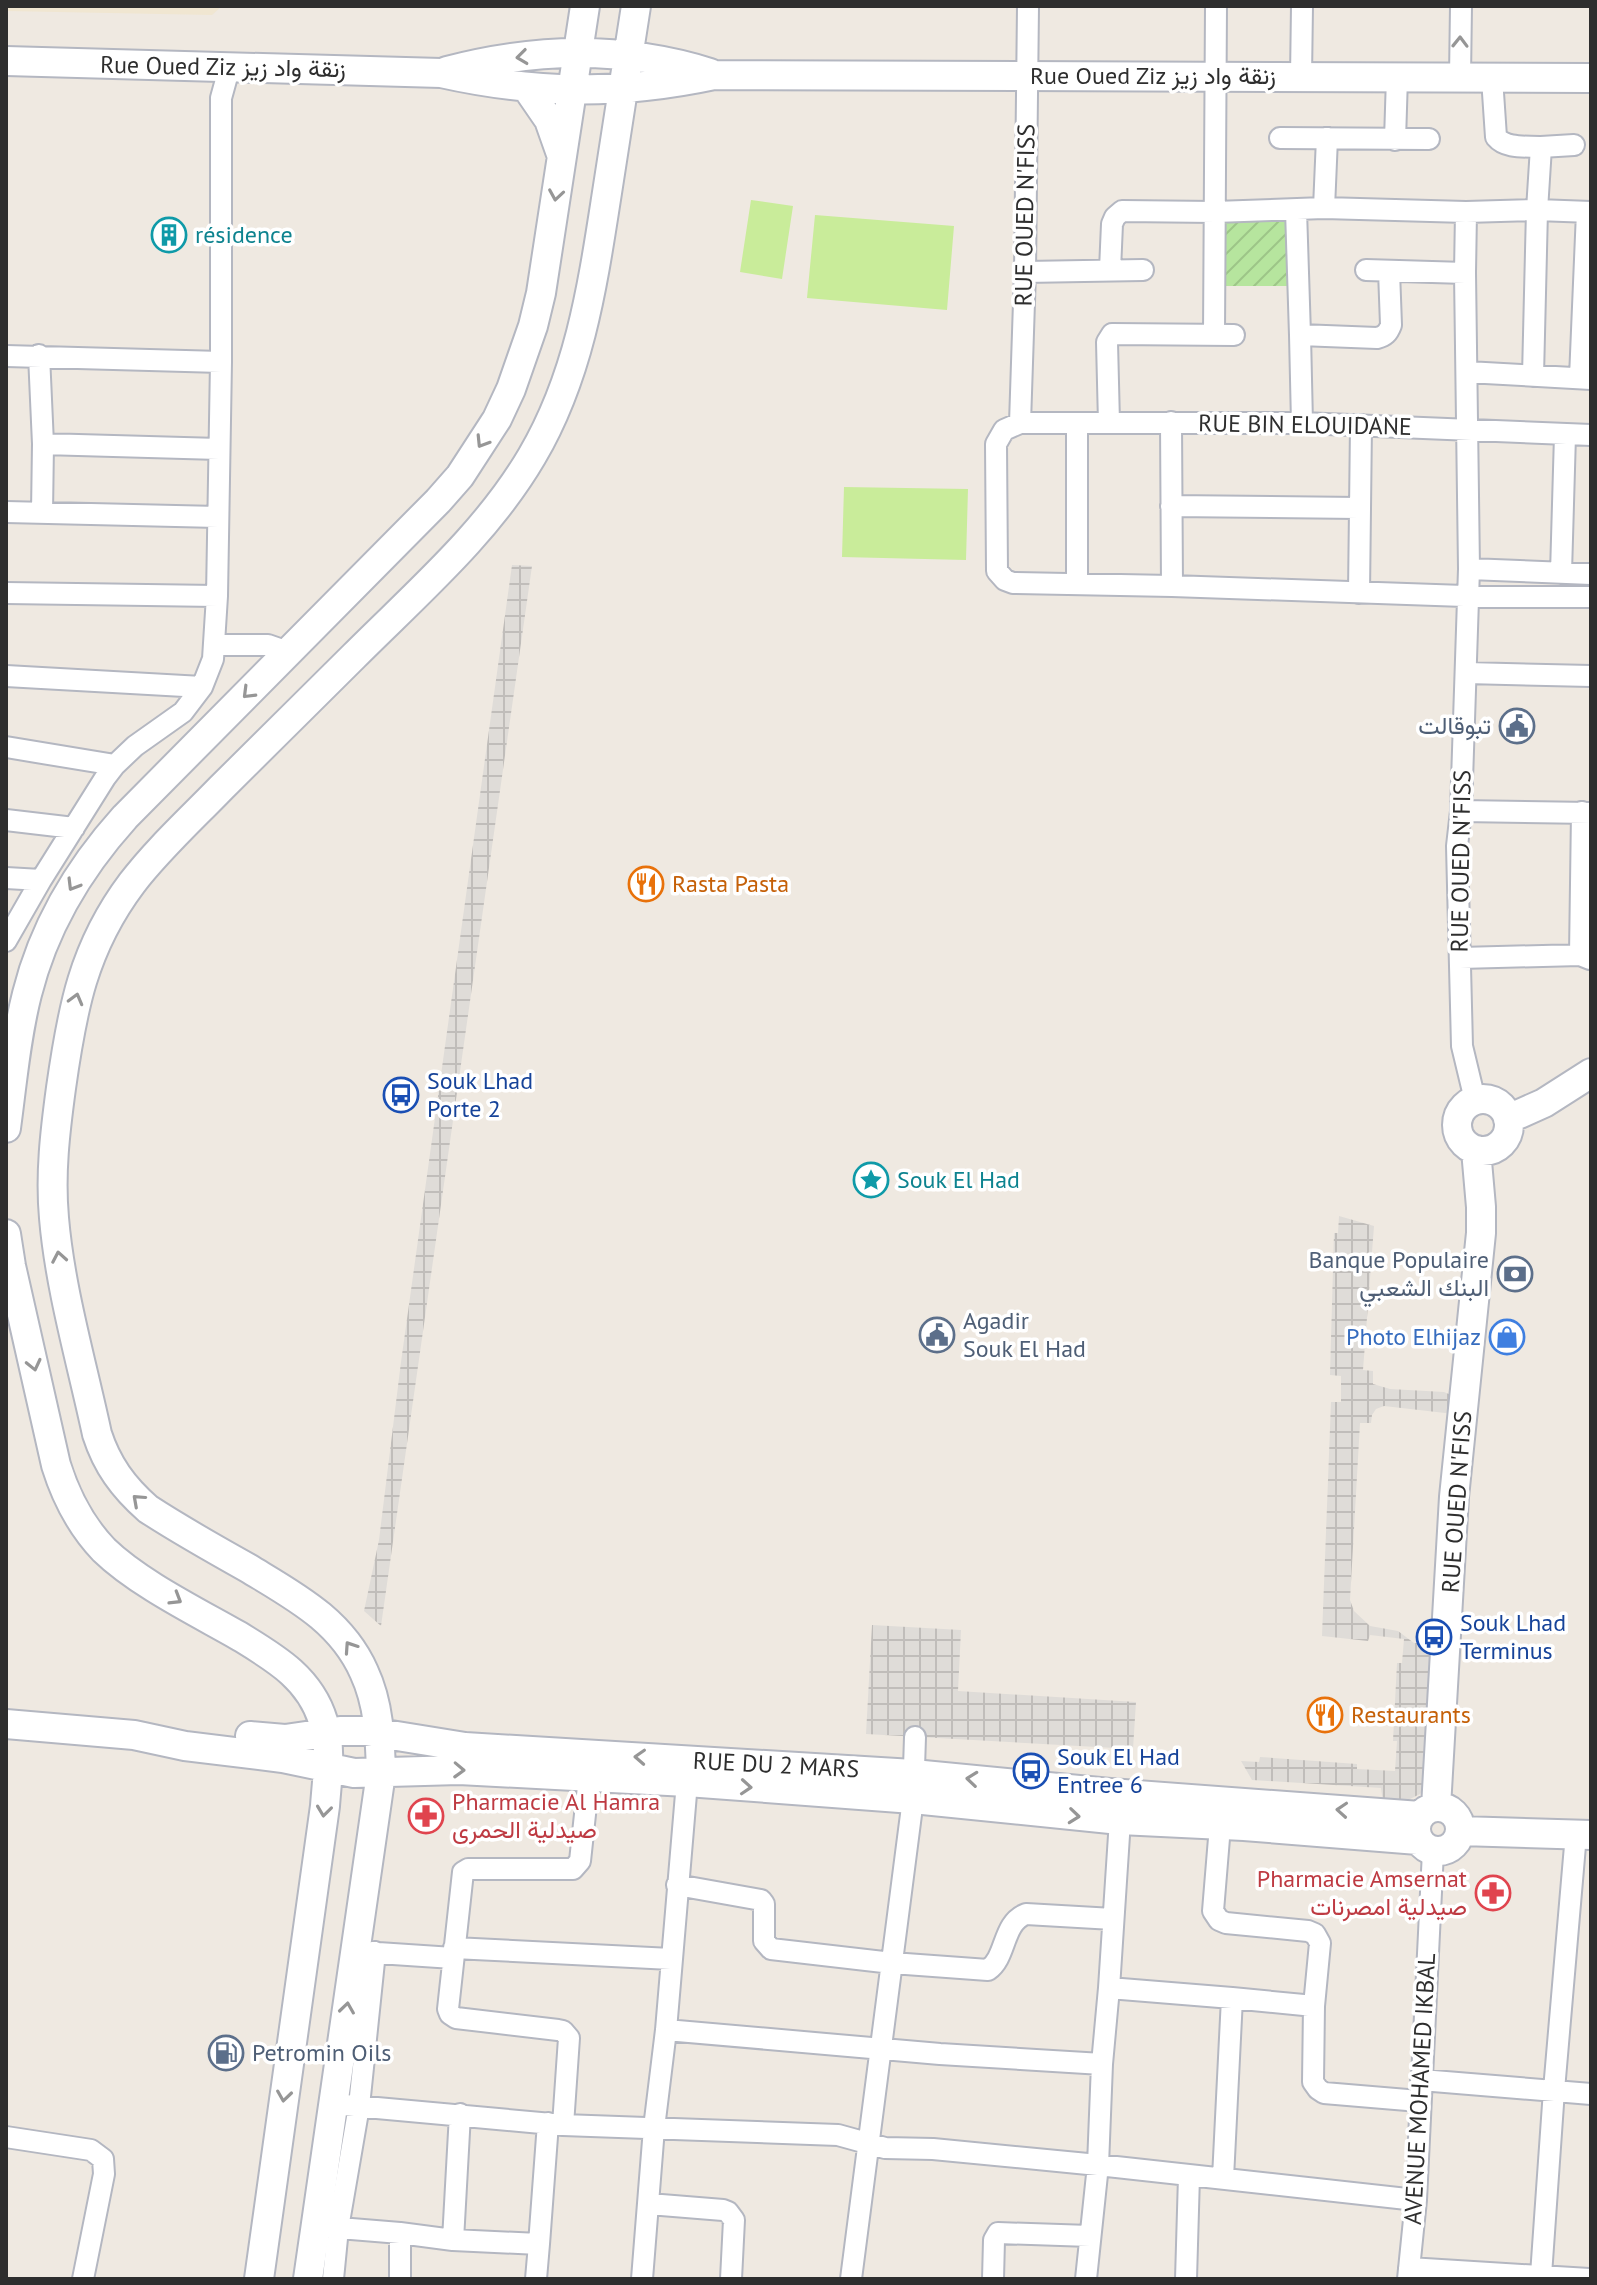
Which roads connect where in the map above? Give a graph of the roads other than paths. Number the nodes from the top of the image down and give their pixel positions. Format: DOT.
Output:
graph roads {
  1 [pos="585,6"];
  2 [pos="636,6"];
  3 [pos="1028,6"];
  4 [pos="1216,6"];
  5 [pos="1302,6"];
  6 [pos="1461,6"];
  7 [pos="578,53"];
  8 [pos="628,56"];
  9 [pos="6,61"];
  10 [pos="229,69"];
  11 [pos="441,73"];
  12 [pos="714,75"];
  13 [pos="1026,76"];
  14 [pos="1215,76"];
  15 [pos="1301,77"];
  16 [pos="1397,77"];
  17 [pos="1460,77"];
  18 [pos="1492,78"];
  19 [pos="1591,78"];
  20 [pos="527,88"];
  21 [pos="623,90"];
  22 [pos="572,91"];
  23 [pos="1280,138"];
  24 [pos="1327,138"];
  25 [pos="1429,139"];
  26 [pos="1395,140"];
  27 [pos="1574,145"];
  28 [pos="1541,147"];
  29 [pos="561,158"];
  30 [pos="1324,208"];
  31 [pos="1296,210"];
  32 [pos="1537,210"];
  33 [pos="1215,212"];
  34 [pos="1466,212"];
  35 [pos="1589,212"];
  36 [pos="1110,270"];
  37 [pos="1143,270"];
  38 [pos="1366,270"];
  39 [pos="1389,271"];
  40 [pos="1025,272"];
  41 [pos="1465,273"];
  42 [pos="1300,335"];
  43 [pos="39,355"];
  44 [pos="6,356"];
  45 [pos="221,362"];
  46 [pos="1467,372"];
  47 [pos="1533,376"];
  48 [pos="1586,379"];
  49 [pos="1171,422"];
  50 [pos="1020,423"];
  51 [pos="1077,423"];
  52 [pos="1109,423"];
  53 [pos="1302,423"];
  54 [pos="1361,425"];
  55 [pos="1468,429"];
  56 [pos="1565,435"];
  57 [pos="1591,435"];
  58 [pos="43,444"];
  59 [pos="219,449"];
  60 [pos="1171,506"];
  61 [pos="1359,508"];
  62 [pos="6,512"];
  63 [pos="42,513"];
  64 [pos="218,517"];
  65 [pos="1469,569"];
  66 [pos="1561,573"];
  67 [pos="1591,574"];
  68 [pos="1077,584"];
  69 [pos="1172,586"];
  70 [pos="6,593"];
  71 [pos="1359,593"];
  72 [pos="217,596"];
  73 [pos="1468,596"];
  74 [pos="1591,597"];
  75 [pos="215,645"];
  76 [pos="288,652"];
  77 [pos="1466,673"];
  78 [pos="6,676"];
  79 [pos="1591,676"];
  80 [pos="202,687"];
  81 [pos="6,747"];
  82 [pos="115,765"];
  83 [pos="1461,811"];
  84 [pos="1586,812"];
  85 [pos="6,820"];
  86 [pos="74,828"];
  87 [pos="6,878"];
  88 [pos="41,880"];
  89 [pos="6,941"];
  90 [pos="1460,958"];
  91 [pos="1586,958"];
  92 [pos="12,1039"];
  93 [pos="1591,1073"];
  94 [pos="1475,1100"];
  95 [pos="1508,1119"];
  96 [pos="6,1128"];
  97 [pos="1476,1150"];
  98 [pos="6,1234"];
  99 [pos="6,1724"];
  100 [pos="380,1732"];
  101 [pos="327,1733"];
  102 [pos="134,1735"];
  103 [pos="915,1737"];
  104 [pos="328,1769"];
  105 [pos="381,1773"];
  106 [pos="589,1777"];
  107 [pos="687,1782"];
  108 [pos="913,1786"];
  109 [pos="1120,1820"];
  110 [pos="1220,1826"];
  111 [pos="1427,1828"];
  112 [pos="1583,1835"];
  113 [pos="677,1885"];
  114 [pos="1113,1919"];
  115 [pos="365,1952"];
  116 [pos="454,1953"];
  117 [pos="671,1959"];
  118 [pos="892,1963"];
  119 [pos="1109,1988"];
  120 [pos="1232,1998"];
  121 [pos="1314,2006"];
  122 [pos="666,2030"];
  123 [pos="881,2049"];
  124 [pos="1102,2064"];
  125 [pos="1421,2080"];
  126 [pos="1554,2090"];
  127 [pos="1591,2094"];
  128 [pos="1419,2101"];
  129 [pos="346,2105"];
  130 [pos="460,2114"];
  131 [pos="555,2124"];
  132 [pos="654,2128"];
  133 [pos="6,2137"];
  134 [pos="867,2144"];
  135 [pos="1098,2165"];
  136 [pos="1189,2176"];
  137 [pos="1223,2178"];
  138 [pos="1416,2200"];
  139 [pos="649,2204"];
  140 [pos="327,2227"];
  141 [pos="400,2233"];
  142 [pos="1090,2236"];
  143 [pos="453,2240"];
  144 [pos="539,2244"];
  145 [pos="1409,2273"];
  146 [pos="1541,2275"];
  147 [pos="83,2279"];
  148 [pos="259,2279"];
  149 [pos="308,2279"];
  150 [pos="333,2279"];
  151 [pos="400,2279"];
  152 [pos="536,2279"];
  153 [pos="642,2279"];
  154 [pos="731,2279"];
  155 [pos="851,2279"];
  156 [pos="993,2279"];
  157 [pos="1086,2279"];
  158 [pos="1186,2279"];
  159 [pos="1589,2279"];
  1 -- 7 [label="street"];
  2 -- 8 [label="street"];
  3 -- 13 [label="street, RUE OUED N'FISS"];
  4 -- 14 [label="street"];
  5 -- 15 [label="street"];
  17 -- 6 [label="street, one-way"];
  7 -- 8 [label="street, Rue Oued Ziz زنقة واد زيز"];
  7 -- 11 [label="street, Rue Oued Ziz زنقة واد زيز, one-way"];
  7 -- 22 [label="street"];
  8 -- 12 [label="street, Rue Oued Ziz زنقة واد زيز"];
  8 -- 21 [label="street"];
  9 -- 10 [label="street, Rue Oued Ziz زنقة واد زيز"];
  10 -- 11 [label="street, Rue Oued Ziz زنقة واد زيز"];
  10 -- 45 [label="street"];
  11 -- 20 [label="street, Rue Oued Ziz زنقة واد زيز"];
  12 -- 13 [label="street, Rue Oued Ziz زنقة واد زيز"];
  12 -- 21 [label="street, Rue Oued Ziz زنقة واد زيز"];
  13 -- 14 [label="street, Rue Oued Ziz زنقة واد زيز"];
  13 -- 40 [label="street, RUE OUED N'FISS"];
  14 -- 15 [label="street, Rue Oued Ziz زنقة واد زيز"];
  14 -- 33 [label="street"];
  15 -- 16 [label="street, Rue Oued Ziz زنقة واد زيز"];
  16 -- 17 [label="street, Rue Oued Ziz زنقة واد زيز"];
  16 -- 26 [label="street"];
  17 -- 18 [label="street, Rue Oued Ziz زنقة واد زيز"];
  18 -- 19 [label="street, Rue Oued Ziz زنقة واد زيز"];
  18 -- 28 [label="street"];
  20 -- 22 [label="street, Rue Oued Ziz زنقة واد زيز"];
  20 -- 29 [label="street"];
  21 -- 22 [label="street, Rue Oued Ziz زنقة واد زيز"];
  100 -- 21 [label="street, one-way"];
  22 -- 29 [label="street"];
  23 -- 24 [label="street"];
  24 -- 26 [label="street"];
  24 -- 30 [label="street"];
  25 -- 26 [label="street"];
  27 -- 28 [label="street"];
  28 -- 32 [label="street"];
  29 -- 76 [label="street, one-way"];
  30 -- 31 [label="street"];
  30 -- 34 [label="street"];
  31 -- 33 [label="street"];
  31 -- 42 [label="street"];
  32 -- 34 [label="street"];
  32 -- 35 [label="street"];
  32 -- 47 [label="street"];
  33 -- 36 [label="street"];
  33 -- 52 [label="street"];
  34 -- 41 [label="street, RUE OUED N'FISS"];
  35 -- 48 [label="street"];
  36 -- 37 [label="street"];
  36 -- 40 [label="street"];
  38 -- 39 [label="street"];
  39 -- 41 [label="street"];
  39 -- 42 [label="street"];
  40 -- 50 [label="street, RUE OUED N'FISS"];
  41 -- 46 [label="street, RUE OUED N'FISS"];
  42 -- 53 [label="street"];
  43 -- 44 [label="street"];
  43 -- 45 [label="street"];
  43 -- 58 [label="street"];
  45 -- 59 [label="street"];
  46 -- 47 [label="street"];
  46 -- 55 [label="street, RUE OUED N'FISS"];
  47 -- 48 [label="street"];
  49 -- 52 [label="street, RUE BIN ELOUIDANE"];
  49 -- 53 [label="street, RUE BIN ELOUIDANE"];
  49 -- 60 [label="street"];
  50 -- 51 [label="street, RUE BIN ELOUIDANE"];
  50 -- 68 [label="street"];
  51 -- 52 [label="street, RUE BIN ELOUIDANE"];
  51 -- 68 [label="street"];
  53 -- 54 [label="street, RUE BIN ELOUIDANE"];
  54 -- 55 [label="street, RUE BIN ELOUIDANE"];
  54 -- 61 [label="street"];
  55 -- 56 [label="street, RUE BIN ELOUIDANE"];
  55 -- 65 [label="street, RUE OUED N'FISS"];
  56 -- 57 [label="street, RUE BIN ELOUIDANE"];
  56 -- 66 [label="street"];
  58 -- 59 [label="street"];
  58 -- 63 [label="street"];
  59 -- 64 [label="street"];
  60 -- 61 [label="street"];
  60 -- 69 [label="street"];
  61 -- 71 [label="street"];
  62 -- 63 [label="street"];
  63 -- 64 [label="street"];
  64 -- 72 [label="street"];
  65 -- 66 [label="street"];
  65 -- 73 [label="street, RUE OUED N'FISS"];
  66 -- 67 [label="street"];
  68 -- 69 [label="street"];
  69 -- 71 [label="street"];
  70 -- 72 [label="street"];
  71 -- 73 [label="street"];
  72 -- 75 [label="street"];
  73 -- 74 [label="street"];
  73 -- 77 [label="street, RUE OUED N'FISS"];
  75 -- 76 [label="street"];
  75 -- 80 [label="street"];
  76 -- 92 [label="street, one-way"];
  77 -- 79 [label="street"];
  77 -- 83 [label="street, RUE OUED N'FISS"];
  78 -- 80 [label="street"];
  80 -- 82 [label="street"];
  81 -- 82 [label="street"];
  82 -- 86 [label="street"];
  83 -- 84 [label="street"];
  83 -- 90 [label="street, RUE OUED N'FISS"];
  84 -- 91 [label="street"];
  85 -- 86 [label="street"];
  86 -- 88 [label="street"];
  87 -- 88 [label="street"];
  88 -- 89 [label="street"];
  90 -- 91 [label="street"];
  90 -- 94 [label="street, RUE OUED N'FISS"];
  92 -- 96 [label="street"];
  93 -- 95 [label="street"];
  94 -- 95 [label="street"];
  94 -- 97 [label="street"];
  95 -- 97 [label="street"];
  97 -- 111 [label="street, RUE OUED N'FISS"];
  98 -- 101 [label="street, one-way"];
  99 -- 102 [label="street, RUE DU 2 MARS"];
  100 -- 101 [label="street, RUE DU 2 MARS"];
  100 -- 105 [label="street"];
  108 -- 100 [label="street, RUE DU 2 MARS, one-way"];
  101 -- 102 [label="street, RUE DU 2 MARS"];
  101 -- 104 [label="street"];
  102 -- 104 [label="street, RUE DU 2 MARS"];
  103 -- 108 [label="street"];
  104 -- 105 [label="street, RUE DU 2 MARS"];
  104 -- 148 [label="street, one-way"];
  105 -- 106 [label="street, RUE DU 2 MARS, one-way"];
  105 -- 115 [label="street"];
  106 -- 107 [label="street, RUE DU 2 MARS"];
  106 -- 116 [label="street"];
  107 -- 108 [label="street, RUE DU 2 MARS, one-way"];
  107 -- 113 [label="street"];
  108 -- 109 [label="street, RUE DU 2 MARS, one-way"];
  111 -- 108 [label="street, RUE DU 2 MARS, one-way"];
  108 -- 118 [label="street"];
  109 -- 110 [label="street, RUE DU 2 MARS"];
  109 -- 114 [label="street"];
  110 -- 111 [label="street, RUE DU 2 MARS"];
  110 -- 121 [label="street"];
  111 -- 112 [label="street"];
  111 -- 125 [label="street, AVENUE MOHAMED IKBAL"];
  112 -- 126 [label="street"];
  113 -- 117 [label="street"];
  113 -- 118 [label="street"];
  114 -- 118 [label="street"];
  114 -- 119 [label="street"];
  115 -- 116 [label="street"];
  115 -- 129 [label="street"];
  116 -- 117 [label="street"];
  116 -- 131 [label="street"];
  117 -- 122 [label="street"];
  118 -- 123 [label="street"];
  119 -- 120 [label="street"];
  119 -- 124 [label="street"];
  120 -- 121 [label="street"];
  120 -- 137 [label="street"];
  121 -- 128 [label="street"];
  122 -- 123 [label="street"];
  122 -- 132 [label="street"];
  123 -- 124 [label="street"];
  123 -- 134 [label="street"];
  124 -- 135 [label="street"];
  125 -- 126 [label="street"];
  125 -- 128 [label="street, AVENUE MOHAMED IKBAL"];
  126 -- 127 [label="street"];
  126 -- 146 [label="street"];
  128 -- 138 [label="street, AVENUE MOHAMED IKBAL"];
  129 -- 130 [label="street"];
  129 -- 140 [label="street"];
  130 -- 131 [label="street"];
  130 -- 143 [label="street"];
  131 -- 132 [label="street"];
  131 -- 144 [label="street"];
  132 -- 134 [label="street"];
  132 -- 139 [label="street"];
  133 -- 147 [label="street"];
  134 -- 135 [label="street"];
  134 -- 155 [label="street"];
  135 -- 136 [label="street"];
  135 -- 142 [label="street"];
  136 -- 137 [label="street"];
  136 -- 158 [label="street"];
  137 -- 138 [label="street"];
  138 -- 145 [label="street, AVENUE MOHAMED IKBAL"];
  139 -- 153 [label="street"];
  139 -- 154 [label="street"];
  140 -- 141 [label="street"];
  140 -- 149 [label="street"];
  140 -- 150 [label="street"];
  141 -- 143 [label="street"];
  141 -- 151 [label="street"];
  142 -- 156 [label="street"];
  142 -- 157 [label="street"];
  143 -- 144 [label="street"];
  144 -- 152 [label="street"];
  145 -- 146 [label="street"];
  146 -- 159 [label="street"];
}
